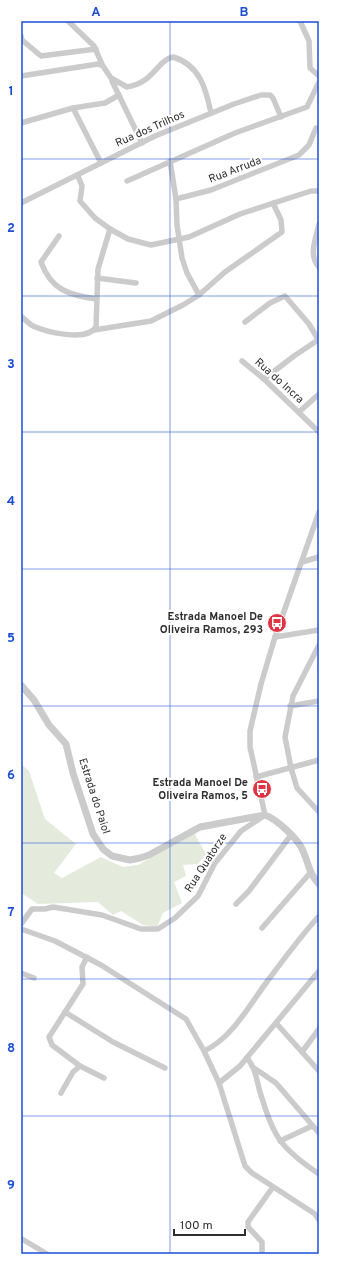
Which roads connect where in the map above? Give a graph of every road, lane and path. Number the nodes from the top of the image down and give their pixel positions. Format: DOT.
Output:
graph roads {
  1 [pos="68,21"];
  2 [pos="300,21"];
  3 [pos="21,36"];
  4 [pos="96,49"];
  5 [pos="102,64"];
  6 [pos="21,76"];
  7 [pos="319,76"];
  8 [pos="111,78"];
  9 [pos="319,82"];
  10 [pos="119,95"];
  11 [pos="74,108"];
  12 [pos="211,113"];
  13 [pos="280,117"];
  14 [pos="21,123"];
  15 [pos="316,128"];
  16 [pos="142,143"];
  17 [pos="170,161"];
  18 [pos="101,163"];
  19 [pos="78,176"];
  20 [pos="127,181"];
  21 [pos="319,191"];
  22 [pos="176,199"];
  23 [pos="21,203"];
  24 [pos="273,203"];
  25 [pos="319,224"];
  26 [pos="110,229"];
  27 [pos="59,236"];
  28 [pos="178,240"];
  29 [pos="319,267"];
  30 [pos="97,278"];
  31 [pos="136,283"];
  32 [pos="199,295"];
  33 [pos="96,298"];
  34 [pos="21,316"];
  35 [pos="245,322"];
  36 [pos="94,330"];
  37 [pos="319,341"];
  38 [pos="242,361"];
  39 [pos="264,379"];
  40 [pos="319,394"];
  41 [pos="299,412"];
  42 [pos="319,432"];
  43 [pos="319,512"];
  44 [pos="319,557"];
  45 [pos="302,562"];
  46 [pos="319,630"];
  47 [pos="275,637"];
  48 [pos="319,645"];
  49 [pos="21,685"];
  50 [pos="319,701"];
  51 [pos="290,706"];
  52 [pos="319,760"];
  53 [pos="291,768"];
  54 [pos="256,777"];
  55 [pos="319,812"];
  56 [pos="265,815"];
  57 [pos="291,835"];
  58 [pos="310,873"];
  59 [pos="319,884"];
  60 [pos="236,904"];
  61 [pos="319,916"];
  62 [pos="21,924"];
  63 [pos="262,928"];
  64 [pos="21,929"];
  65 [pos="87,957"];
  66 [pos="319,971"];
  67 [pos="21,973"];
  68 [pos="34,978"];
  69 [pos="65,1012"];
  70 [pos="276,1023"];
  71 [pos="319,1029"];
  72 [pos="204,1051"];
  73 [pos="302,1052"];
  74 [pos="247,1058"];
  75 [pos="80,1066"];
  76 [pos="165,1068"];
  77 [pos="254,1068"];
  78 [pos="319,1071"];
  79 [pos="104,1078"];
  80 [pos="219,1083"];
  81 [pos="60,1093"];
  82 [pos="312,1126"];
  83 [pos="319,1133"];
  84 [pos="280,1141"];
  85 [pos="319,1174"];
  86 [pos="273,1187"];
  87 [pos="319,1220"];
  88 [pos="22,1239"];
  89 [pos="47,1254"];
  90 [pos="262,1254"];
  1 -- 4 [label="street"];
  2 -- 7 [label="street"];
  3 -- 4 [label="street"];
  4 -- 5 [label="street"];
  5 -- 6 [label="street"];
  5 -- 8 [label="street"];
  8 -- 10 [label="street"];
  8 -- 12 [label="street"];
  9 -- 13 [label="street"];
  10 -- 11 [label="street"];
  10 -- 16 [label="street"];
  11 -- 14 [label="street"];
  11 -- 18 [label="street"];
  12 -- 13 [label="street, Rua dos Trilhos"];
  12 -- 16 [label="street, Rua dos Trilhos"];
  13 -- 17 [label="street"];
  15 -- 22 [label="street, Rua Arruda"];
  16 -- 18 [label="street, Rua dos Trilhos"];
  17 -- 20 [label="street"];
  17 -- 22 [label="street"];
  18 -- 19 [label="street, Rua dos Trilhos"];
  19 -- 23 [label="street, Rua dos Trilhos"];
  19 -- 26 [label="street"];
  21 -- 24 [label="street"];
  22 -- 28 [label="street"];
  24 -- 28 [label="street"];
  24 -- 32 [label="street"];
  25 -- 29 [label="street"];
  26 -- 28 [label="street"];
  26 -- 30 [label="street"];
  27 -- 33 [label="street"];
  28 -- 32 [label="street"];
  30 -- 31 [label="street"];
  30 -- 33 [label="street"];
  32 -- 36 [label="street"];
  33 -- 36 [label="street"];
  34 -- 36 [label="street"];
  35 -- 37 [label="street"];
  37 -- 39 [label="street"];
  38 -- 39 [label="street, Rua do Incra"];
  39 -- 41 [label="street, Rua do Incra"];
  40 -- 41 [label="street"];
  41 -- 42 [label="street, Rua do Incra"];
  43 -- 45 [label="street"];
  44 -- 45 [label="street"];
  45 -- 47 [label="street"];
  46 -- 47 [label="street"];
  47 -- 54 [label="street"];
  48 -- 51 [label="street"];
  49 -- 56 [label="street, Estrada do Paiol"];
  50 -- 51 [label="street"];
  51 -- 53 [label="street"];
  52 -- 53 [label="street"];
  53 -- 54 [label="street"];
  53 -- 55 [label="street"];
  54 -- 56 [label="street"];
  56 -- 57 [label="street"];
  56 -- 62 [label="street, Rua Quatorze"];
  57 -- 58 [label="street"];
  57 -- 60 [label="street"];
  58 -- 59 [label="street"];
  58 -- 63 [label="street"];
  61 -- 72 [label="street"];
  64 -- 65 [label="street"];
  65 -- 69 [label="street"];
  65 -- 72 [label="street"];
  66 -- 70 [label="street"];
  67 -- 68 [label="street"];
  69 -- 75 [label="street"];
  69 -- 76 [label="street"];
  70 -- 73 [label="street"];
  70 -- 74 [label="street"];
  71 -- 73 [label="street"];
  72 -- 80 [label="street"];
  73 -- 78 [label="street"];
  74 -- 77 [label="street"];
  74 -- 80 [label="street"];
  75 -- 79 [label="street"];
  75 -- 81 [label="street"];
  77 -- 82 [label="street"];
  77 -- 84 [label="street"];
  80 -- 86 [label="street"];
  82 -- 83 [label="street"];
  82 -- 84 [label="street"];
  84 -- 85 [label="street"];
  86 -- 87 [label="street"];
  86 -- 90 [label="street"];
  88 -- 89 [label="street"];
}
